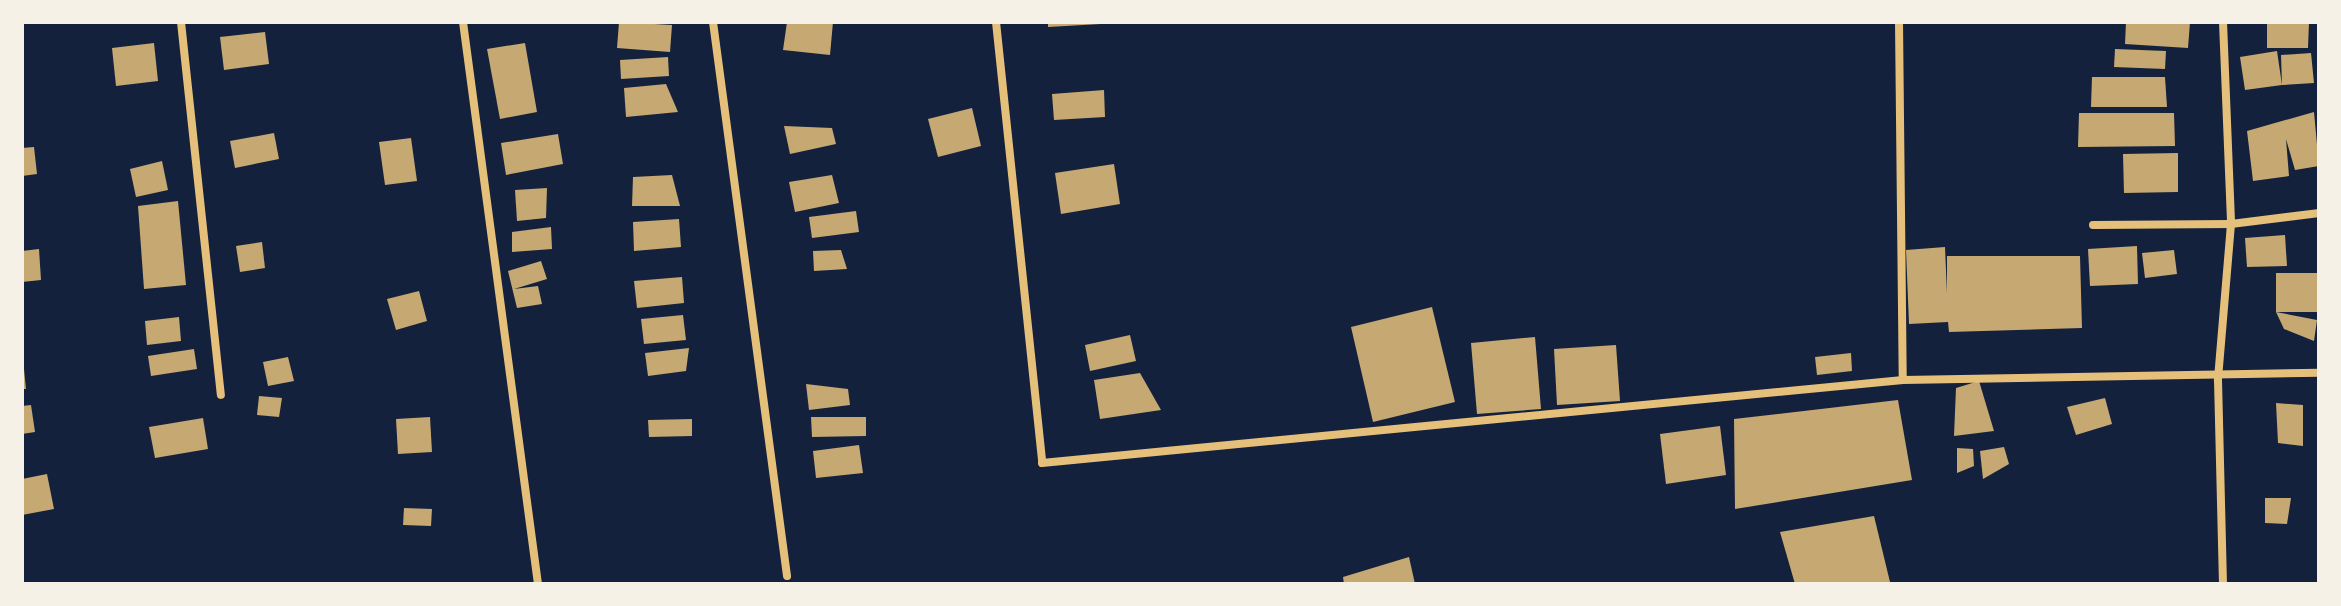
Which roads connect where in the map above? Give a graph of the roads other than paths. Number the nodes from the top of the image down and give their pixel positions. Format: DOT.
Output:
graph roads {
  1 [pos="181,22"];
  2 [pos="463,22"];
  3 [pos="713,22"];
  4 [pos="996,22"];
  5 [pos="1899,22"];
  6 [pos="2223,22"];
  7 [pos="2319,213"];
  8 [pos="2231,224"];
  9 [pos="2093,225"];
  10 [pos="2319,373"];
  11 [pos="1903,380"];
  12 [pos="2218,380"];
  13 [pos="221,395"];
  14 [pos="787,576"];
  15 [pos="538,584"];
  16 [pos="2223,584"];
  1 -- 13 [label="street"];
  2 -- 15 [label="street"];
  3 -- 14 [label="street"];
  4 -- 11 [label="street"];
  5 -- 11 [label="street"];
  6 -- 8 [label="street"];
  7 -- 8 [label="street"];
  8 -- 9 [label="street"];
  8 -- 12 [label="street"];
  10 -- 12 [label="street"];
  11 -- 12 [label="street"];
  12 -- 16 [label="street"];
}
